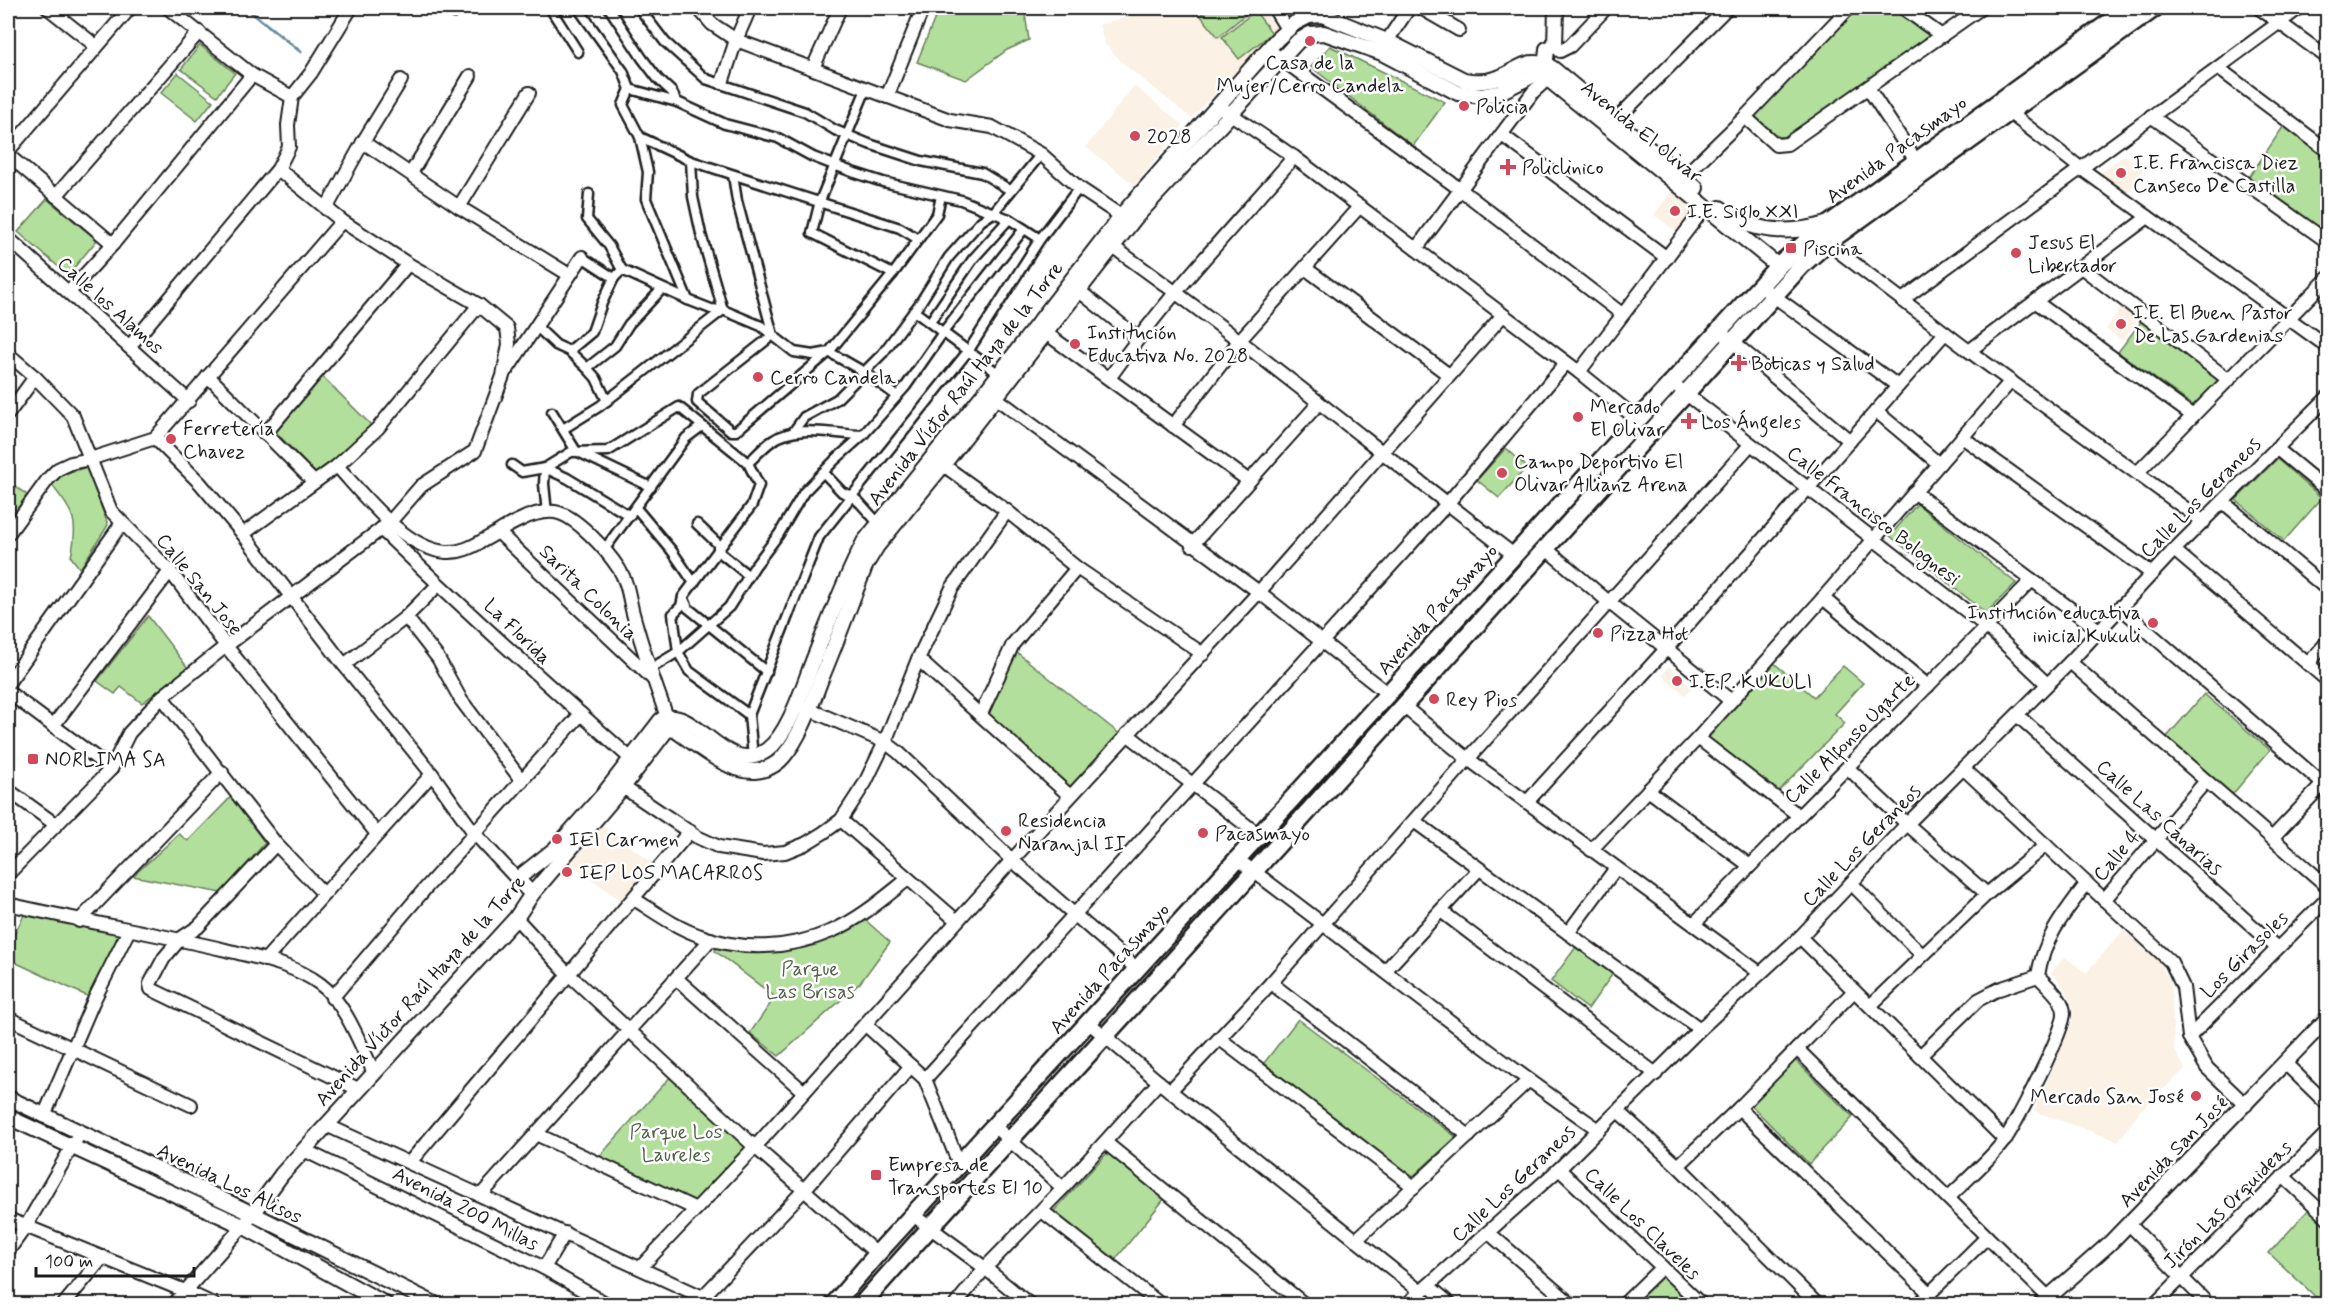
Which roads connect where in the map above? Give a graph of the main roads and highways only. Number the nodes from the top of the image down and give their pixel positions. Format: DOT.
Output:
graph roads {
  1 [pos="2129,8"];
  2 [pos="2155,8"];
  3 [pos="2003,107"];
  4 [pos="1821,238"];
  5 [pos="1767,291"];
  6 [pos="1679,388"];
  7 [pos="834,1305"];
  8 [pos="862,1305"];
  1 -- 3 [label="main road, Avenida Pacasmayo"];
  2 -- 3 [label="main road, Avenida Pacasmayo"];
  3 -- 4 [label="main road, Avenida Pacasmayo"];
  3 -- 4 [label="main road, Avenida Pacasmayo"];
  4 -- 5 [label="main road"];
  4 -- 5 [label="main road, Avenida Pacasmayo"];
  5 -- 6 [label="main road, Avenida Pacasmayo"];
  6 -- 7 [label="main road, Avenida Pacasmayo"];
  6 -- 8 [label="main road, Avenida Pacasmayo"];
}
